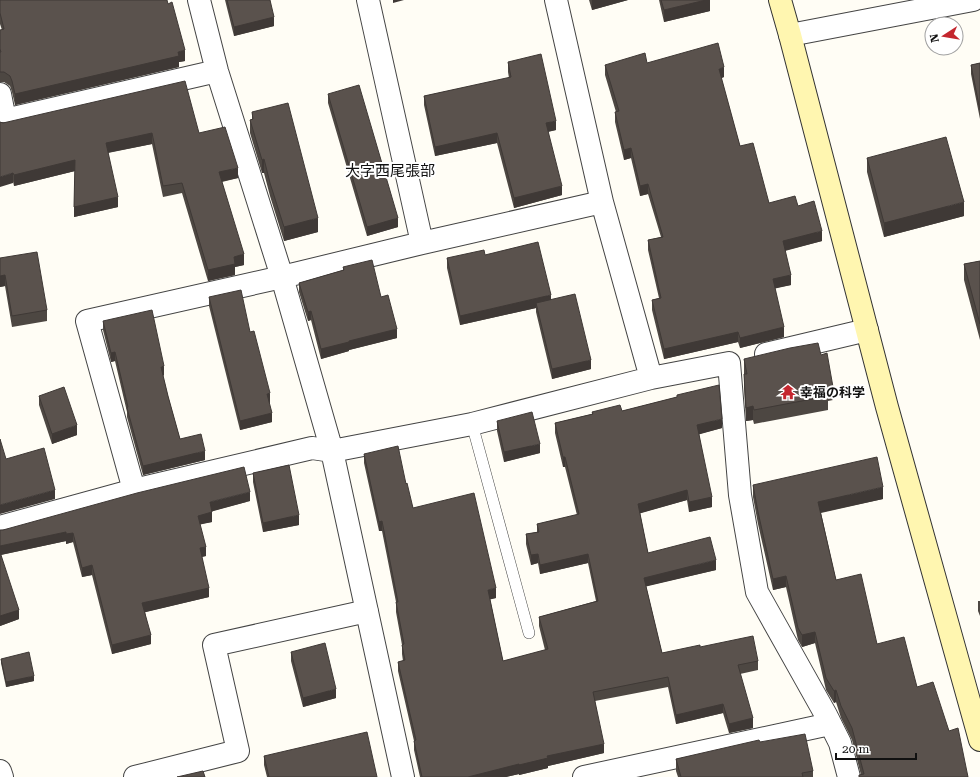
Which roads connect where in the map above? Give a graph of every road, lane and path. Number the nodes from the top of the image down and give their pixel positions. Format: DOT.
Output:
graph roads {
  1 [pos="199,0"];
  2 [pos="368,0"];
  3 [pos="556,0"];
  4 [pos="780,0"];
  5 [pos="974,0"];
  6 [pos="790,35"];
  7 [pos="217,71"];
  8 [pos="0,94"];
  9 [pos="3,121"];
  10 [pos="602,202"];
  11 [pos="422,243"];
  12 [pos="282,277"];
  13 [pos="867,330"];
  14 [pos="730,363"];
  15 [pos="651,378"];
  16 [pos="472,424"];
  17 [pos="332,451"];
  18 [pos="134,490"];
  19 [pos="0,527"];
  20 [pos="367,611"];
  21 [pos="529,633"];
  22 [pos="830,724"];
  23 [pos="980,740"];
  24 [pos="648,770"];
  25 [pos="0,771"];
  26 [pos="2,777"];
  27 [pos="135,777"];
  28 [pos="403,777"];
  29 [pos="584,777"];
  30 [pos="849,777"];
  1 -- 7 [label="street"];
  2 -- 11 [label="street"];
  3 -- 10 [label="street"];
  4 -- 6 [label="street"];
  5 -- 6 [label="street"];
  6 -- 13 [label="street"];
  7 -- 9 [label="street"];
  7 -- 12 [label="street"];
  8 -- 9 [label="street"];
  10 -- 11 [label="street"];
  10 -- 15 [label="street"];
  11 -- 12 [label="street"];
  12 -- 17 [label="street"];
  12 -- 18 [label="street"];
  13 -- 14 [label="street"];
  13 -- 23 [label="street"];
  14 -- 15 [label="street"];
  14 -- 22 [label="street"];
  15 -- 16 [label="street"];
  16 -- 17 [label="street"];
  16 -- 21 [label="lane"];
  17 -- 18 [label="street"];
  17 -- 20 [label="street"];
  18 -- 19 [label="street"];
  20 -- 27 [label="street"];
  20 -- 28 [label="street"];
  22 -- 24 [label="street"];
  22 -- 30 [label="street"];
  24 -- 29 [label="street"];
  25 -- 26 [label="street"];
}
